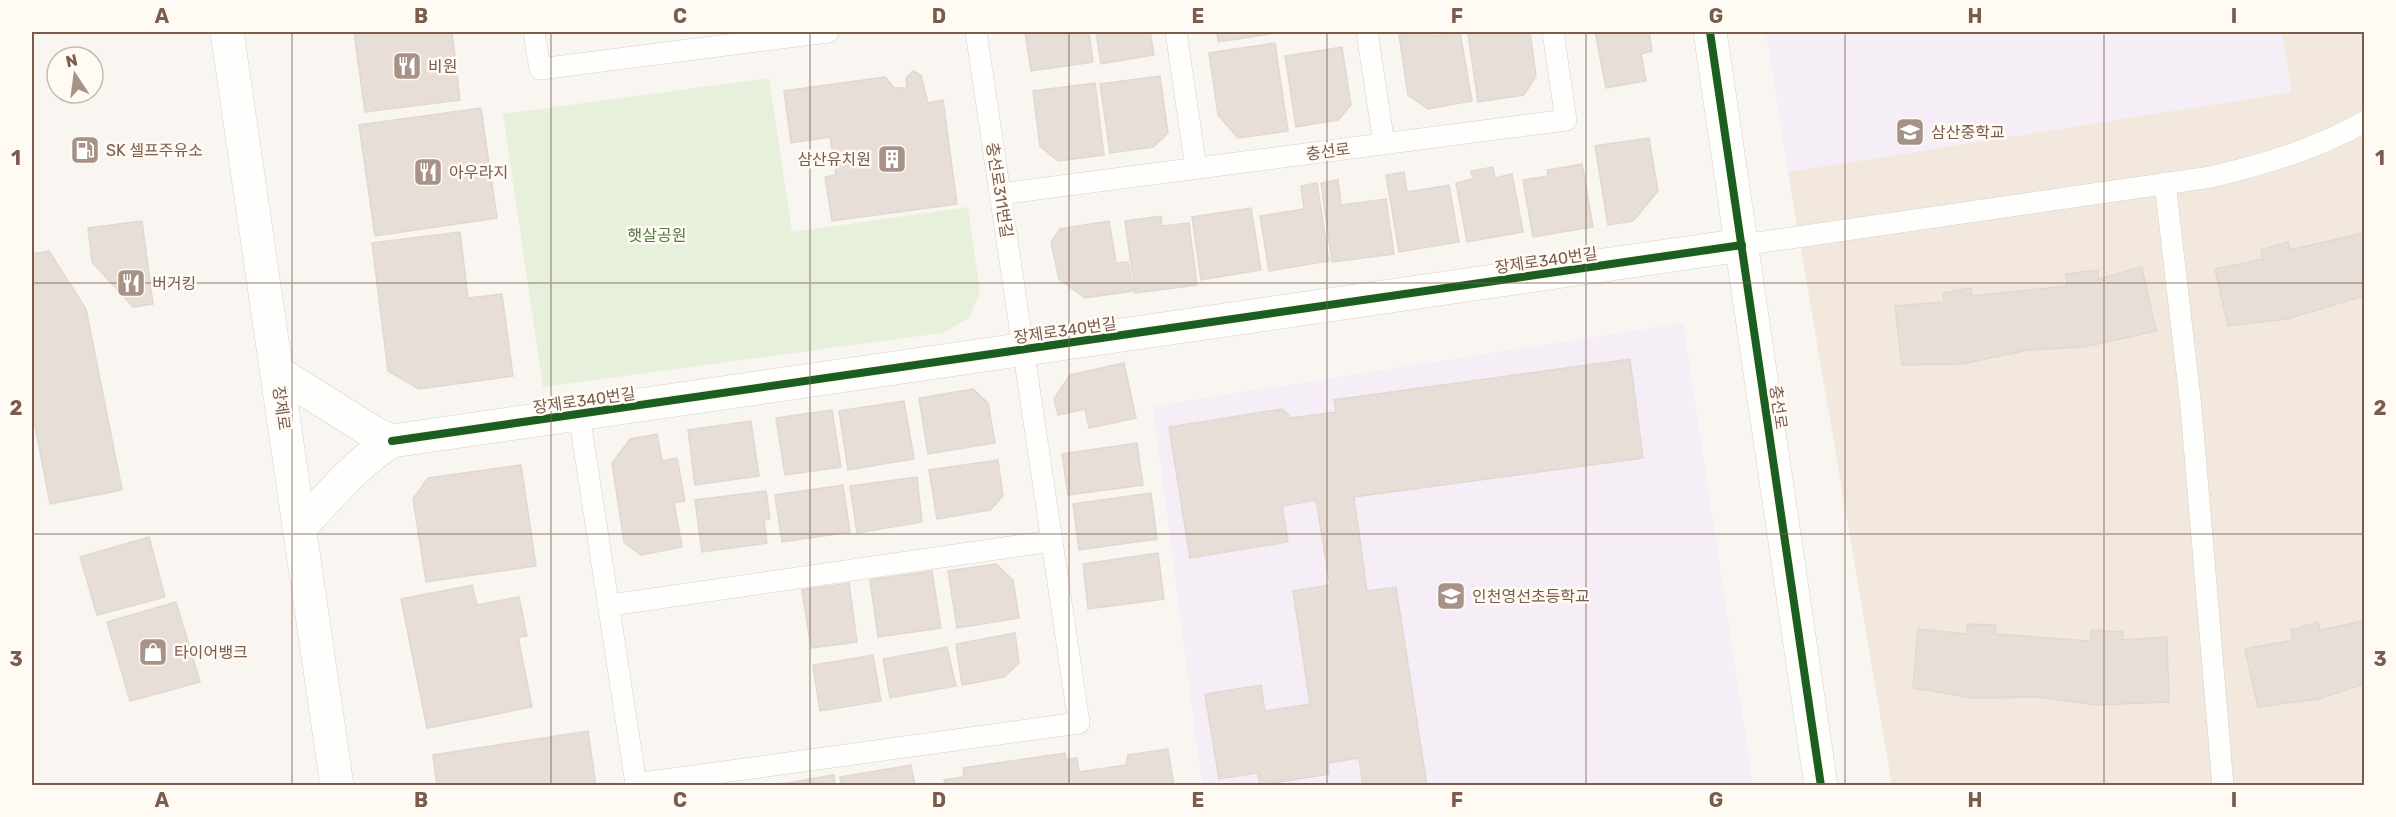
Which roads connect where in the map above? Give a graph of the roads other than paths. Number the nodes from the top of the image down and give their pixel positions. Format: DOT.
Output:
graph roads {
  1 [pos="228,32"];
  2 [pos="534,32"];
  3 [pos="828,32"];
  4 [pos="976,32"];
  5 [pos="1176,32"];
  6 [pos="1367,32"];
  7 [pos="1553,32"];
  8 [pos="1710,32"];
  9 [pos="756,36"];
  10 [pos="2364,122"];
  11 [pos="1384,144"];
  12 [pos="1196,168"];
  13 [pos="2165,183"];
  14 [pos="1000,194"];
  15 [pos="1742,245"];
  16 [pos="1024,350"];
  17 [pos="277,372"];
  18 [pos="579,414"];
  19 [pos="392,441"];
  20 [pos="300,528"];
  21 [pos="1052,541"];
  22 [pos="611,605"];
  23 [pos="337,786"];
  24 [pos="1821,786"];
  25 [pos="2223,786"];
  1 -- 17 [label="street, 장제로"];
  2 -- 9 [label="lane"];
  3 -- 9 [label="lane"];
  4 -- 14 [label="lane, 충선로311번길"];
  5 -- 12 [label="lane"];
  6 -- 11 [label="lane"];
  7 -- 11 [label="lane, 충선로"];
  8 -- 15 [label="street, 충선로"];
  10 -- 13 [label="lane"];
  11 -- 12 [label="lane, 충선로"];
  12 -- 14 [label="lane, 충선로"];
  13 -- 15 [label="lane"];
  13 -- 25 [label="lane"];
  14 -- 16 [label="lane, 충선로311번길"];
  15 -- 16 [label="street, 장제로340번길"];
  15 -- 24 [label="street, 충선로"];
  16 -- 18 [label="street, 장제로340번길"];
  16 -- 21 [label="lane, 장제로340번길"];
  17 -- 19 [label="street"];
  17 -- 20 [label="street, 장제로"];
  18 -- 19 [label="street, 장제로340번길"];
  18 -- 22 [label="lane, 장제로340번길"];
  19 -- 20 [label="street"];
  20 -- 23 [label="street, 장제로"];
  21 -- 22 [label="lane"];
  21 -- 22 [label="lane, 장제로340번길"];
}
